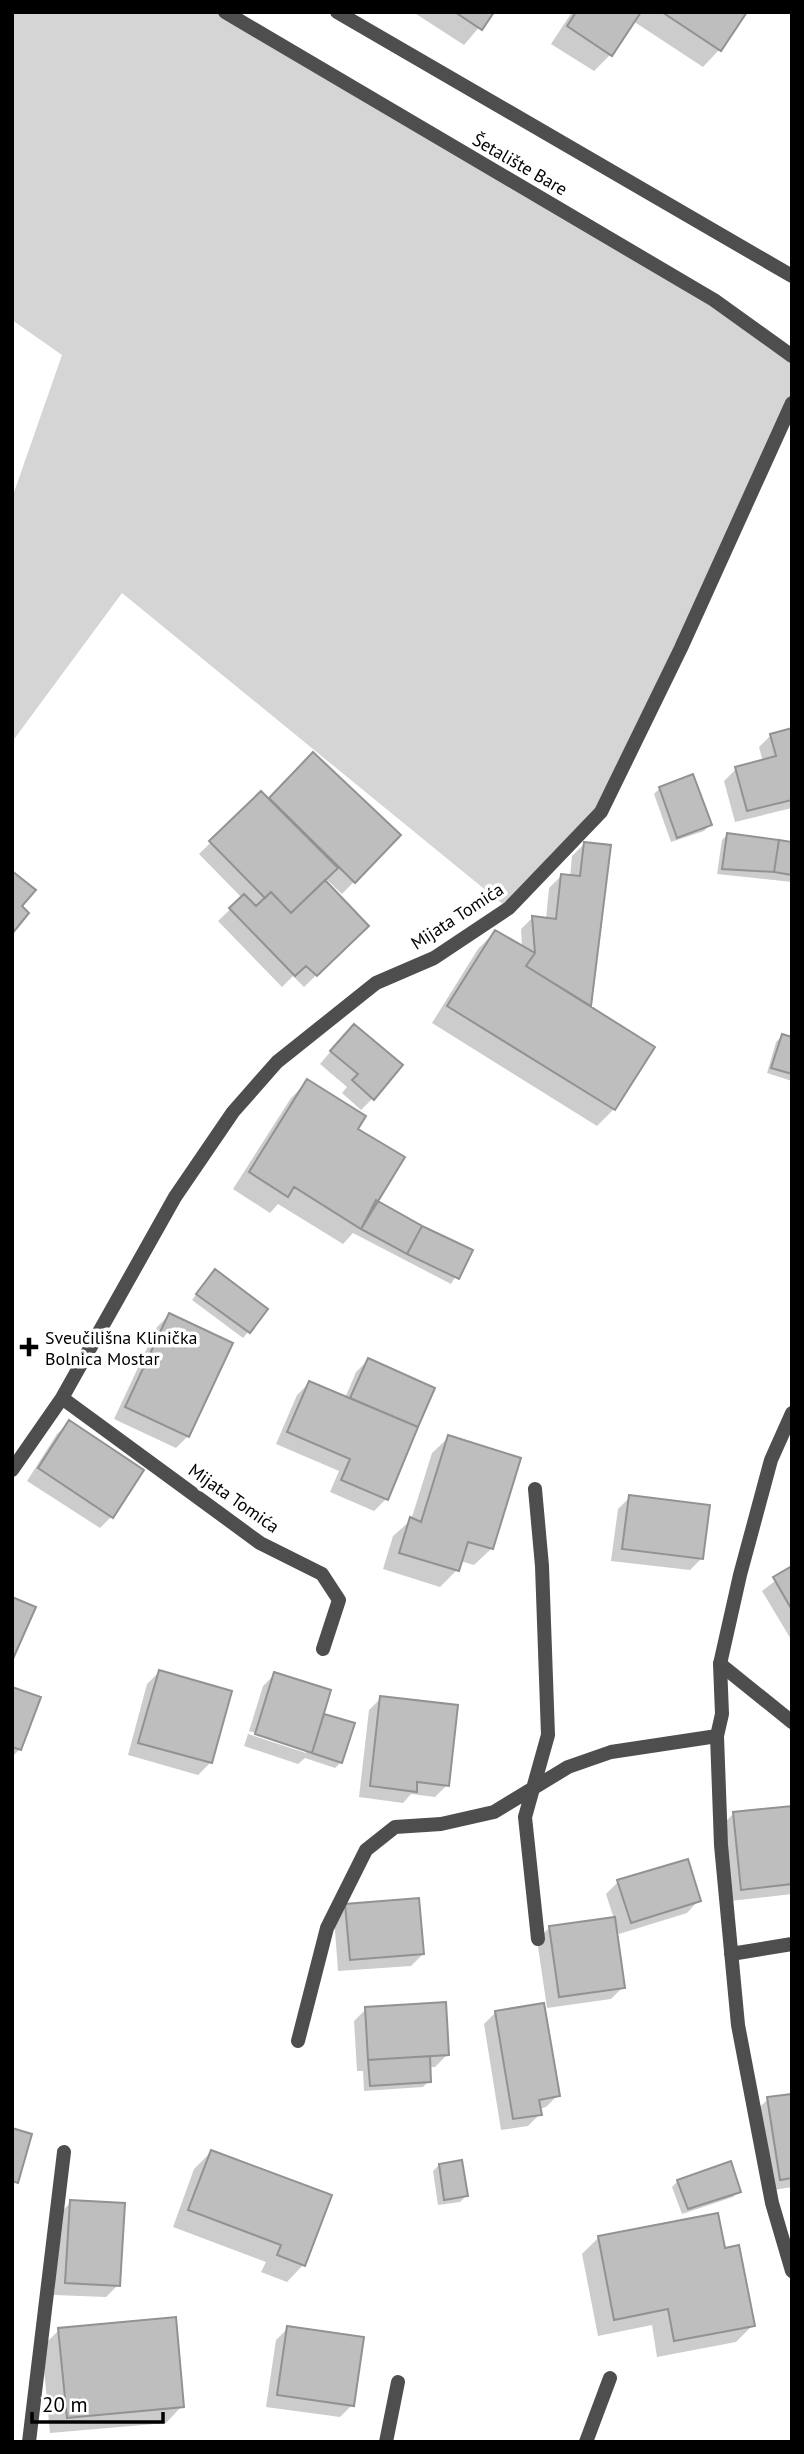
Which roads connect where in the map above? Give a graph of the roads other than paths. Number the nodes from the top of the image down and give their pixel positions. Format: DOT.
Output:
graph roads {
  1 [pos="225,12"];
  2 [pos="337,12"];
  3 [pos="792,276"];
  4 [pos="792,356"];
  5 [pos="792,403"];
  6 [pos="62,1398"];
  7 [pos="792,1413"];
  8 [pos="12,1470"];
  9 [pos="535,1489"];
  10 [pos="323,1649"];
  11 [pos="720,1664"];
  12 [pos="792,1722"];
  13 [pos="717,1736"];
  14 [pos="535,1786"];
  15 [pos="538,1939"];
  16 [pos="792,1944"];
  17 [pos="731,1954"];
  18 [pos="298,2041"];
  19 [pos="64,2152"];
  20 [pos="792,2271"];
  21 [pos="610,2378"];
  22 [pos="398,2382"];
  23 [pos="29,2442"];
  24 [pos="386,2442"];
  25 [pos="586,2442"];
  1 -- 4 [label="street, Šetalište Bare"];
  2 -- 3 [label="street"];
  5 -- 6 [label="street, Mijata Tomića"];
  6 -- 8 [label="street, Mijata Tomića"];
  6 -- 10 [label="street, Mijata Tomića"];
  7 -- 11 [label="street"];
  9 -- 14 [label="street"];
  11 -- 12 [label="street"];
  11 -- 13 [label="street"];
  13 -- 14 [label="street"];
  13 -- 17 [label="street"];
  14 -- 15 [label="street"];
  14 -- 18 [label="street"];
  16 -- 17 [label="street"];
  17 -- 20 [label="street"];
  19 -- 23 [label="street"];
  21 -- 25 [label="street"];
  22 -- 24 [label="street"];
}
